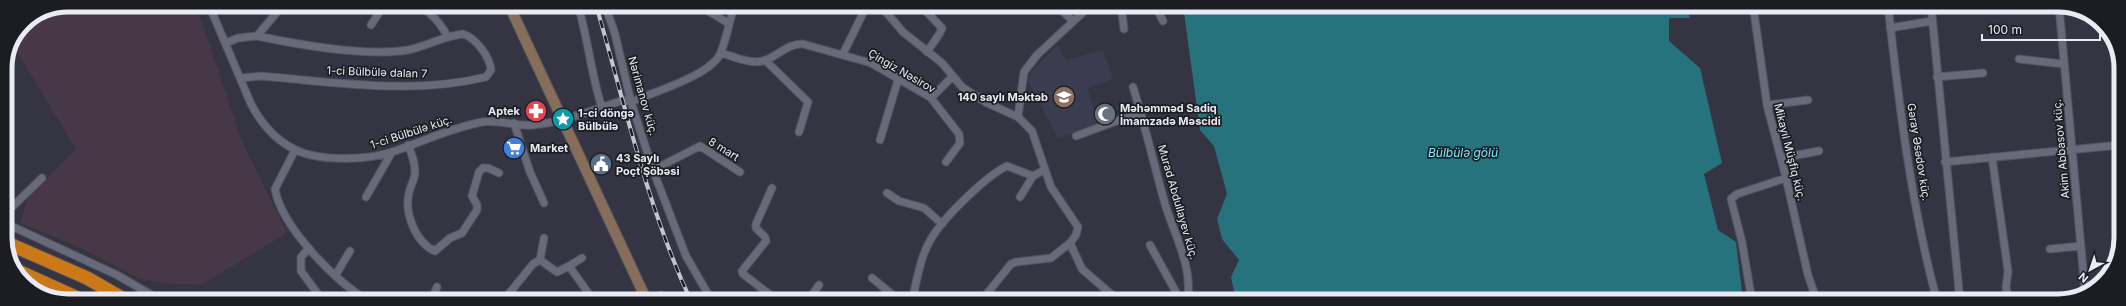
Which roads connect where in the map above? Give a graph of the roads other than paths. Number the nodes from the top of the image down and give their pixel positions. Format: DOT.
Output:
graph roads {
  1 [pos="212,12"];
  2 [pos="277,12"];
  3 [pos="379,12"];
  4 [pos="430,12"];
  5 [pos="512,12"];
  6 [pos="580,12"];
  7 [pos="607,12"];
  8 [pos="710,12"];
  9 [pos="732,12"];
  10 [pos="864,12"];
  11 [pos="886,12"];
  12 [pos="927,12"];
  13 [pos="1064,12"];
  14 [pos="1084,12"];
  15 [pos="1122,12"];
  16 [pos="1158,12"];
  17 [pos="1755,12"];
  18 [pos="1889,12"];
  19 [pos="1931,12"];
  20 [pos="2059,12"];
  21 [pos="1074,21"];
  22 [pos="1932,21"];
  23 [pos="1163,22"];
  24 [pos="728,23"];
  25 [pos="371,25"];
  26 [pos="1890,28"];
  27 [pos="1124,29"];
  28 [pos="257,36"];
  29 [pos="448,37"];
  30 [pos="226,42"];
  31 [pos="927,52"];
  32 [pos="721,53"];
  33 [pos="843,54"];
  34 [pos="2019,59"];
  35 [pos="765,60"];
  36 [pos="2063,64"];
  37 [pos="1983,73"];
  38 [pos="952,76"];
  39 [pos="1937,77"];
  40 [pos="240,78"];
  41 [pos="898,80"];
  42 [pos="1133,87"];
  43 [pos="931,98"];
  44 [pos="1808,100"];
  45 [pos="632,102"];
  46 [pos="1767,105"];
  47 [pos="602,108"];
  48 [pos="1141,112"];
  49 [pos="1018,117"];
  50 [pos="563,119"];
  51 [pos="514,123"];
  52 [pos="798,132"];
  53 [pos="1076,136"];
  54 [pos="880,140"];
  55 [pos="408,145"];
  56 [pos="2114,146"];
  57 [pos="2072,149"];
  58 [pos="295,150"];
  59 [pos="1819,151"];
  60 [pos="392,152"];
  61 [pos="1992,157"];
  62 [pos="1781,158"];
  63 [pos="946,162"];
  64 [pos="1945,162"];
  65 [pos="654,170"];
  66 [pos="1044,170"];
  67 [pos="740,172"];
  68 [pos="499,173"];
  69 [pos="1033,176"];
  70 [pos="42,178"];
  71 [pos="1786,178"];
  72 [pos="772,188"];
  73 [pos="887,194"];
  74 [pos="366,197"];
  75 [pos="1020,197"];
  76 [pos="544,203"];
  77 [pos="12,205"];
  78 [pos="942,224"];
  79 [pos="12,226"];
  80 [pos="544,238"];
  81 [pos="1070,242"];
  82 [pos="13,245"];
  83 [pos="1150,245"];
  84 [pos="2081,246"];
  85 [pos="309,248"];
  86 [pos="2050,249"];
  87 [pos="350,251"];
  88 [pos="582,258"];
  89 [pos="540,260"];
  90 [pos="569,266"];
  91 [pos="27,275"];
  92 [pos="335,276"];
  93 [pos="872,278"];
  94 [pos="819,285"];
  95 [pos="437,287"];
  96 [pos="2085,287"];
  97 [pos="69,294"];
  98 [pos="116,294"];
  99 [pos="151,294"];
  100 [pos="318,294"];
  101 [pos="358,294"];
  102 [pos="434,294"];
  103 [pos="509,294"];
  104 [pos="589,294"];
  105 [pos="644,294"];
  106 [pos="708,294"];
  107 [pos="769,294"];
  108 [pos="813,294"];
  109 [pos="891,294"];
  110 [pos="914,294"];
  111 [pos="987,294"];
  112 [pos="1110,294"];
  113 [pos="1177,294"];
  114 [pos="1187,294"];
  115 [pos="1751,294"];
  116 [pos="1814,294"];
  117 [pos="1935,294"];
  118 [pos="1959,294"];
  119 [pos="2007,294"];
  1 -- 30 [label="street, 1-ci Bülbülə küç."];
  2 -- 28 [label="street"];
  3 -- 25 [label="street"];
  4 -- 29 [label="street"];
  5 -- 50 [label="main road"];
  6 -- 47 [label="street"];
  7 -- 45 [label="street, Nərimanov küç."];
  8 -- 24 [label="street"];
  9 -- 24 [label="street"];
  10 -- 33 [label="street"];
  11 -- 31 [label="street"];
  12 -- 31 [label="street"];
  13 -- 21 [label="street"];
  14 -- 21 [label="street"];
  15 -- 27 [label="street"];
  16 -- 23 [label="street"];
  17 -- 46 [label="street, Mikayıl Müşfiq küç."];
  18 -- 26 [label="street, Gəray Əsədov küç."];
  19 -- 22 [label="street"];
  20 -- 36 [label="street, Akim Abbasov küç."];
  21 -- 49 [label="street"];
  22 -- 26 [label="street"];
  22 -- 39 [label="street"];
  24 -- 32 [label="street"];
  26 -- 117 [label="street, Gəray Əsədov küç."];
  28 -- 29 [label="street, 1-ci Bülbülə dalan 7"];
  28 -- 30 [label="street, 1-ci Bülbülə dalan 7"];
  29 -- 40 [label="street, 1-ci Bülbülə dalan 7"];
  30 -- 40 [label="street, 1-ci Bülbülə küç."];
  31 -- 38 [label="street"];
  32 -- 35 [label="street, Çingiz Nəsirov"];
  32 -- 45 [label="street, 1-ci Bülbülə küç."];
  33 -- 35 [label="street, Çingiz Nəsirov"];
  33 -- 41 [label="street, Çingiz Nəsirov"];
  34 -- 36 [label="street"];
  35 -- 52 [label="street"];
  36 -- 57 [label="street, Akim Abbasov küç."];
  37 -- 39 [label="street"];
  38 -- 43 [label="street"];
  38 -- 49 [label="street"];
  39 -- 64 [label="street"];
  40 -- 58 [label="street, 1-ci Bülbülə küç."];
  41 -- 43 [label="street, Çingiz Nəsirov"];
  41 -- 54 [label="street"];
  42 -- 48 [label="street, Murad Abdullayev küç."];
  43 -- 63 [label="street, Çingiz Nəsirov"];
  44 -- 46 [label="street"];
  45 -- 47 [label="street, 1-ci Bülbülə küç."];
  45 -- 65 [label="street, Nərimanov küç."];
  46 -- 62 [label="street, Mikayıl Müşfiq küç."];
  47 -- 50 [label="street, 1-ci Bülbülə küç."];
  48 -- 53 [label="street"];
  48 -- 114 [label="street, Murad Abdullayev küç."];
  49 -- 66 [label="street"];
  50 -- 51 [label="street, 1-ci Bülbülə küç."];
  50 -- 105 [label="main road"];
  51 -- 55 [label="street, 1-ci Bülbülə küç."];
  51 -- 76 [label="street"];
  55 -- 60 [label="street, 1-ci Bülbülə küç."];
  55 -- 68 [label="street"];
  56 -- 57 [label="street"];
  57 -- 61 [label="street"];
  57 -- 84 [label="street, Akim Abbasov küç."];
  58 -- 60 [label="street, 1-ci Bülbülə küç."];
  58 -- 85 [label="street"];
  59 -- 62 [label="street"];
  60 -- 74 [label="street"];
  61 -- 64 [label="street"];
  61 -- 119 [label="street"];
  62 -- 71 [label="street, Mikayıl Müşfiq küç."];
  64 -- 118 [label="street"];
  65 -- 67 [label="street, 8 mart"];
  65 -- 106 [label="street, Nərimanov küç."];
  66 -- 69 [label="street"];
  66 -- 81 [label="street"];
  69 -- 75 [label="street"];
  69 -- 78 [label="street"];
  70 -- 77 [label="street"];
  71 -- 115 [label="street"];
  71 -- 116 [label="street, Mikayıl Müşfiq küç."];
  72 -- 107 [label="street"];
  73 -- 78 [label="street"];
  78 -- 110 [label="street"];
  79 -- 99 [label="street"];
  80 -- 89 [label="street"];
  81 -- 111 [label="street"];
  81 -- 112 [label="street"];
  82 -- 98 [label="highway"];
  83 -- 113 [label="street"];
  84 -- 86 [label="street"];
  84 -- 96 [label="street, Akim Abbasov küç."];
  85 -- 92 [label="street"];
  85 -- 100 [label="street"];
  87 -- 92 [label="street"];
  88 -- 90 [label="street"];
  89 -- 90 [label="street"];
  89 -- 103 [label="street"];
  90 -- 104 [label="street"];
  91 -- 97 [label="highway"];
  92 -- 101 [label="street"];
  93 -- 109 [label="street"];
  94 -- 108 [label="street"];
  95 -- 102 [label="street"];
}
